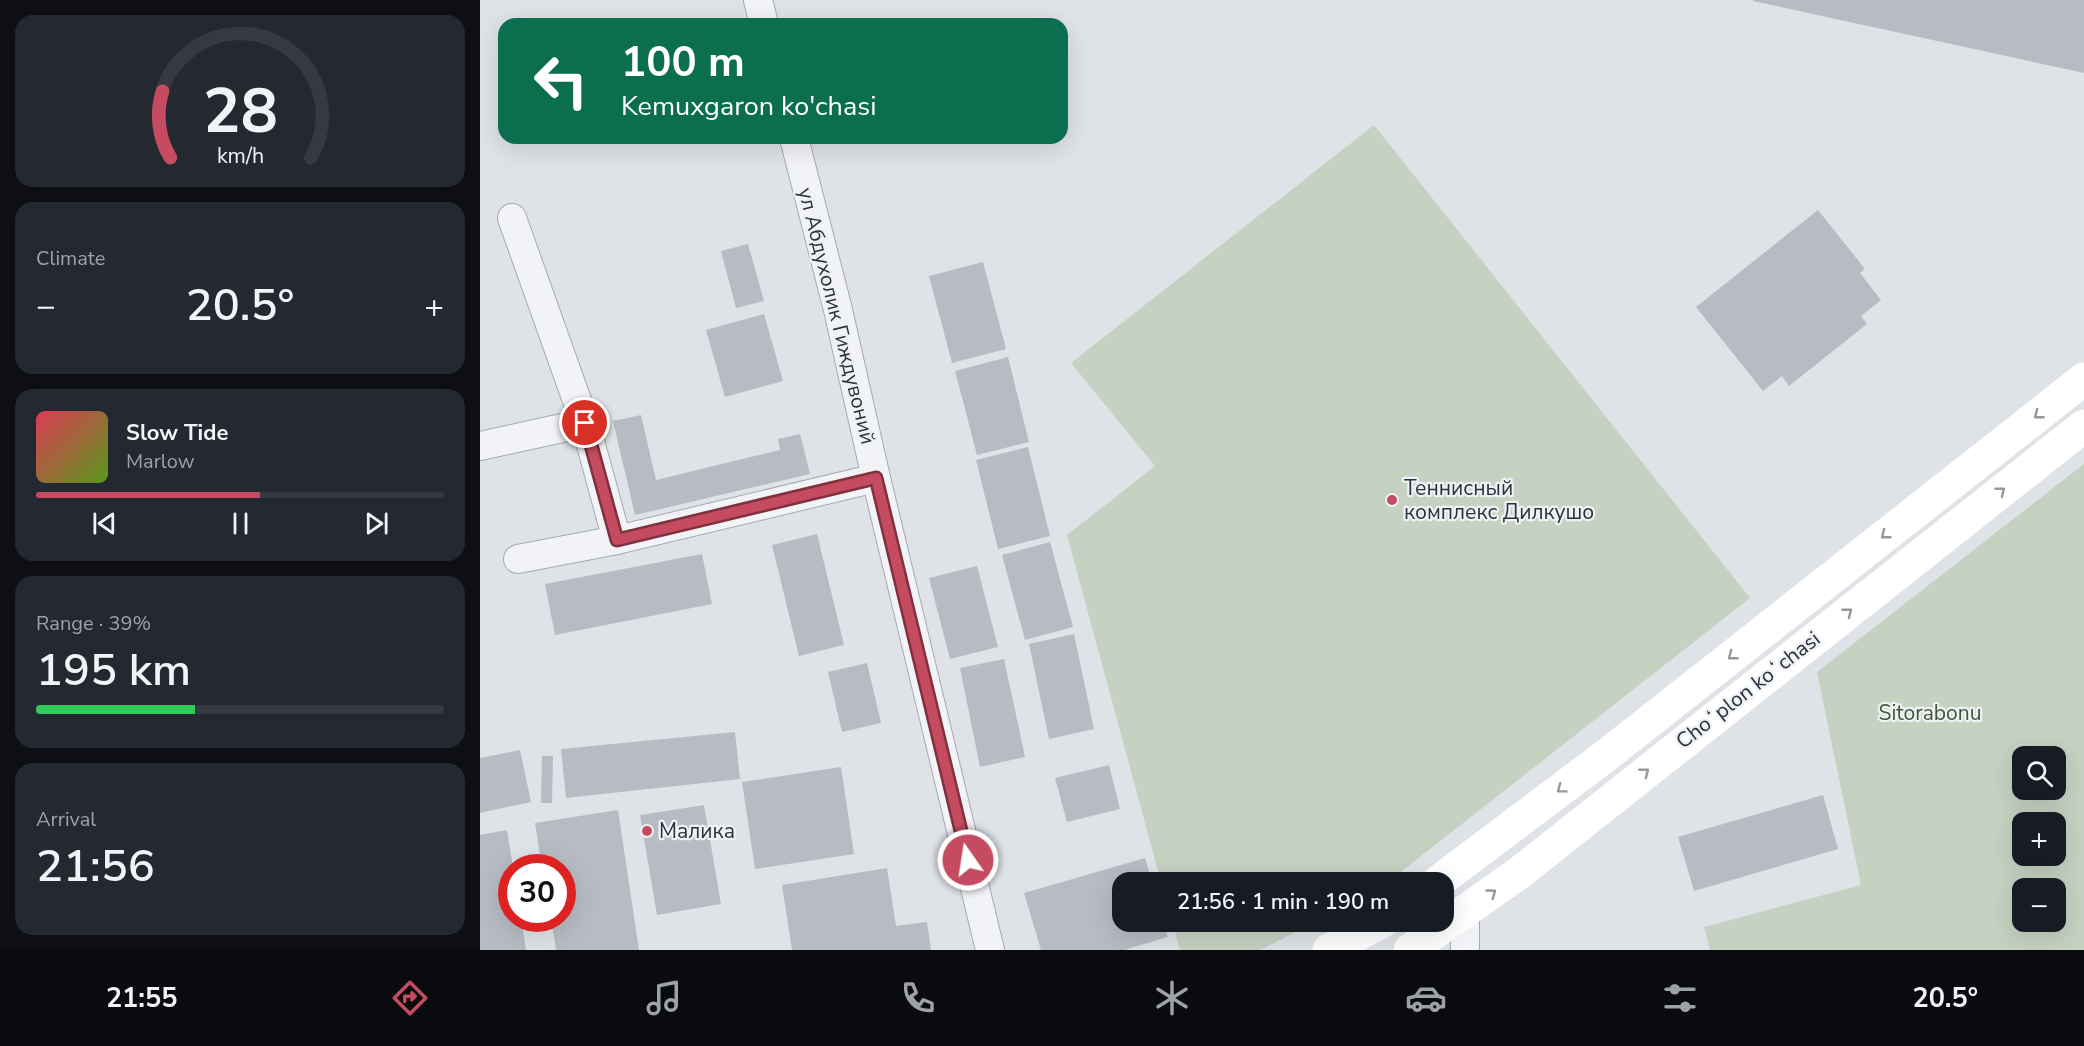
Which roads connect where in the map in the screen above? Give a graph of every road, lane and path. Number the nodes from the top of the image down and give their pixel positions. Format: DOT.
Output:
graph roads {
  1 [pos="758,0"];
  2 [pos="762,18"];
  3 [pos="796,144"];
  4 [pos="512,218"];
  5 [pos="2084,379"];
  6 [pos="585,423"];
  7 [pos="2084,426"];
  8 [pos="480,446"];
  9 [pos="876,478"];
  10 [pos="617,540"];
  11 [pos="518,559"];
  12 [pos="1451,872"];
  13 [pos="1465,912"];
  14 [pos="1363,932"];
  15 [pos="990,950"];
  16 [pos="1329,950"];
  17 [pos="1410,950"];
  18 [pos="1465,950"];
  1 -- 2 [label="street"];
  3 -- 9 [label="street, ул Абдухолик Гиждувоний"];
  4 -- 6 [label="street"];
  5 -- 12 [label="main road, Choʻplon koʻchasi, one-way"];
  6 -- 8 [label="street"];
  6 -- 10 [label="street"];
  13 -- 7 [label="main road, Choʻplon koʻchasi, one-way"];
  9 -- 10 [label="street"];
  9 -- 15 [label="street, ул Абдухолик Гиждувоний"];
  10 -- 11 [label="street"];
  13 -- 17 [label="main road, Choʻplon koʻchasi"];
  13 -- 18 [label="street"];
  14 -- 16 [label="main road"];
}
